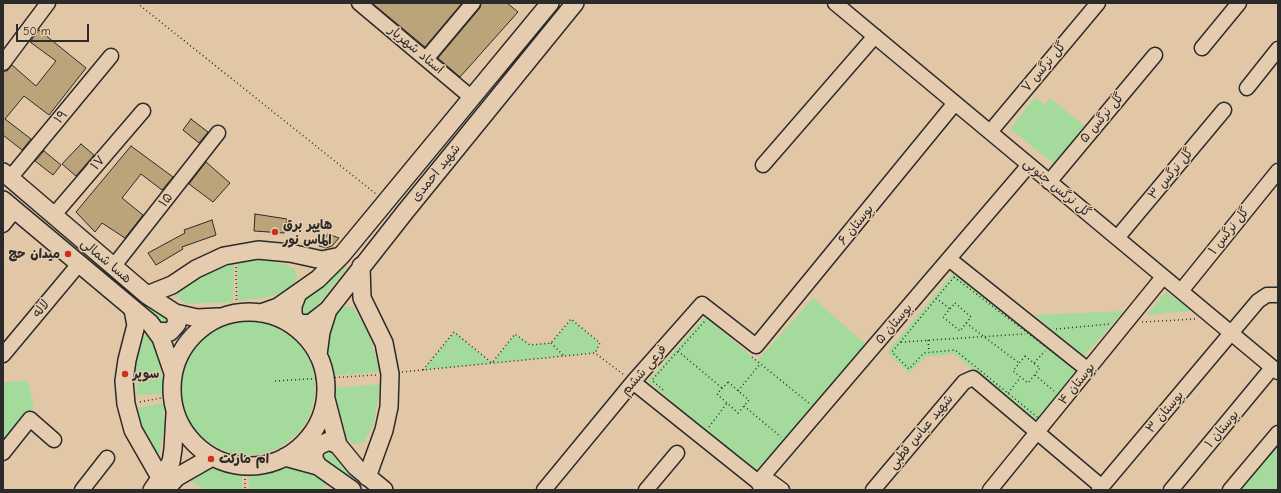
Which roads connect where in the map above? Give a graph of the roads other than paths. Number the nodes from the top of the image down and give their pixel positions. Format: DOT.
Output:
graph roads {
  1 [pos="48,3"];
  2 [pos="473,3"];
  3 [pos="550,3"];
  4 [pos="575,3"];
  5 [pos="835,3"];
  6 [pos="1098,3"];
  7 [pos="1239,3"];
  8 [pos="362,4"];
  9 [pos="875,36"];
  10 [pos="1202,48"];
  11 [pos="1278,49"];
  12 [pos="1155,55"];
  13 [pos="111,56"];
  14 [pos="426,59"];
  15 [pos="3,63"];
  16 [pos="1247,88"];
  17 [pos="472,98"];
  18 [pos="955,103"];
  19 [pos="1224,110"];
  20 [pos="143,111"];
  21 [pos="990,132"];
  22 [pos="218,133"];
  23 [pos="763,165"];
  24 [pos="1030,165"];
  25 [pos="1278,171"];
  26 [pos="7,175"];
  27 [pos="1050,182"];
  28 [pos="9,205"];
  29 [pos="53,216"];
  30 [pos="3,225"];
  31 [pos="1117,238"];
  32 [pos="341,256"];
  33 [pos="949,259"];
  34 [pos="79,264"];
  35 [pos="361,266"];
  36 [pos="114,267"];
  37 [pos="1164,277"];
  38 [pos="1181,291"];
  39 [pos="298,293"];
  40 [pos="147,295"];
  41 [pos="1278,295"];
  42 [pos="133,310"];
  43 [pos="328,310"];
  44 [pos="174,313"];
  45 [pos="261,313"];
  46 [pos="233,317"];
  47 [pos="156,331"];
  48 [pos="1234,336"];
  49 [pos="752,350"];
  50 [pos="3,355"];
  51 [pos="318,355"];
  52 [pos="1088,370"];
  53 [pos="1275,370"];
  54 [pos="633,382"];
  55 [pos="174,392"];
  56 [pos="326,396"];
  57 [pos="1037,433"];
  58 [pos="1278,433"];
  59 [pos="54,440"];
  60 [pos="338,445"];
  61 [pos="3,453"];
  62 [pos="677,453"];
  63 [pos="212,457"];
  64 [pos="107,458"];
  65 [pos="285,458"];
  66 [pos="318,466"];
  67 [pos="367,477"];
  68 [pos="166,486"];
  69 [pos="760,486"];
  70 [pos="1103,489"];
  71 [pos="82,490"];
  72 [pos="352,490"];
  73 [pos="384,490"];
  74 [pos="544,490"];
  75 [pos="646,490"];
  76 [pos="782,490"];
  77 [pos="873,490"];
  78 [pos="990,490"];
  79 [pos="1171,490"];
  80 [pos="1230,490"];
  1 -- 15 [label="street"];
  2 -- 14 [label="street"];
  3 -- 17 [label="main road, شهید احمدی"];
  4 -- 35 [label="main road, شهید احمدی"];
  5 -- 9 [label="street, گل نرگس جنوبی"];
  6 -- 21 [label="street, گل نرگس ۷"];
  7 -- 10 [label="street"];
  8 -- 14 [label="street, استاد شهریار"];
  9 -- 18 [label="street, گل نرگس جنوبی"];
  9 -- 23 [label="street"];
  11 -- 16 [label="street"];
  12 -- 27 [label="street, گل نرگس ۵"];
  13 -- 26 [label="street, ۱۹"];
  14 -- 17 [label="street, استاد شهریار"];
  17 -- 32 [label="main road, شهید احمدی"];
  18 -- 21 [label="street, گل نرگس جنوبی"];
  18 -- 49 [label="street, بوستان ۶"];
  19 -- 31 [label="street, گل نرگس ۳"];
  20 -- 29 [label="street, ۱۷"];
  21 -- 24 [label="street, گل نرگس جنوبی"];
  22 -- 36 [label="street, ۱۵"];
  24 -- 27 [label="street, گل نرگس جنوبی"];
  24 -- 33 [label="street, بوستان ۵"];
  25 -- 38 [label="street, گل نرگس ۱"];
  26 -- 29 [label="main road, هسا شمالی"];
  27 -- 31 [label="street, گل نرگس جنوبی"];
  28 -- 30 [label="street"];
  28 -- 34 [label="main road, هسا شمالی"];
  29 -- 36 [label="main road, هسا شمالی"];
  31 -- 37 [label="street, گل نرگس جنوبی"];
  32 -- 39 [label="main road, شهید احمدی"];
  32 -- 40 [label="main road"];
  33 -- 52 [label="street"];
  33 -- 69 [label="street, بوستان ۵"];
  34 -- 42 [label="main road, هسا شمالی"];
  34 -- 50 [label="street, لاله"];
  35 -- 43 [label="main road, شهید احمدی"];
  35 -- 67 [label="main road"];
  36 -- 40 [label="main road, هسا شمالی"];
  37 -- 38 [label="street, گل نرگس جنوبی"];
  37 -- 52 [label="street, بوستان ۴"];
  38 -- 48 [label="street, گل نرگس جنوبی"];
  39 -- 43 [label="main road"];
  39 -- 45 [label="main road, شهید احمدی"];
  40 -- 44 [label="main road, هسا شمالی"];
  41 -- 48 [label="street, بوستان ۳"];
  42 -- 47 [label="main road, هسا شمالی"];
  42 -- 68 [label="main road"];
  43 -- 51 [label="main road, شهید احمدی"];
  44 -- 46 [label="main road, هسا شمالی"];
  44 -- 47 [label="main road"];
  45 -- 46 [label="main road"];
  45 -- 51 [label="main road"];
  46 -- 55 [label="main road"];
  47 -- 55 [label="main road, هسا شمالی"];
  48 -- 53 [label="street, گل نرگس جنوبی"];
  48 -- 70 [label="street, بوستان ۳"];
  49 -- 54 [label="street, فرعی ششم"];
  51 -- 56 [label="main road"];
  52 -- 57 [label="street, بوستان ۴"];
  53 -- 79 [label="street, بوستان ۱"];
  54 -- 69 [label="street"];
  54 -- 74 [label="street, فرعی ششم"];
  55 -- 63 [label="main road"];
  55 -- 68 [label="main road"];
  56 -- 60 [label="main road"];
  56 -- 65 [label="main road"];
  57 -- 70 [label="street"];
  57 -- 77 [label="street, شهید عباس قطبی"];
  57 -- 78 [label="street, بوستان ۴"];
  58 -- 80 [label="street"];
  59 -- 61 [label="street"];
  60 -- 66 [label="main road"];
  60 -- 67 [label="main road"];
  62 -- 75 [label="street"];
  63 -- 65 [label="main road"];
  63 -- 68 [label="main road"];
  64 -- 71 [label="street"];
  65 -- 66 [label="main road"];
  66 -- 72 [label="main road"];
  67 -- 73 [label="main road"];
  69 -- 76 [label="street"];
}
